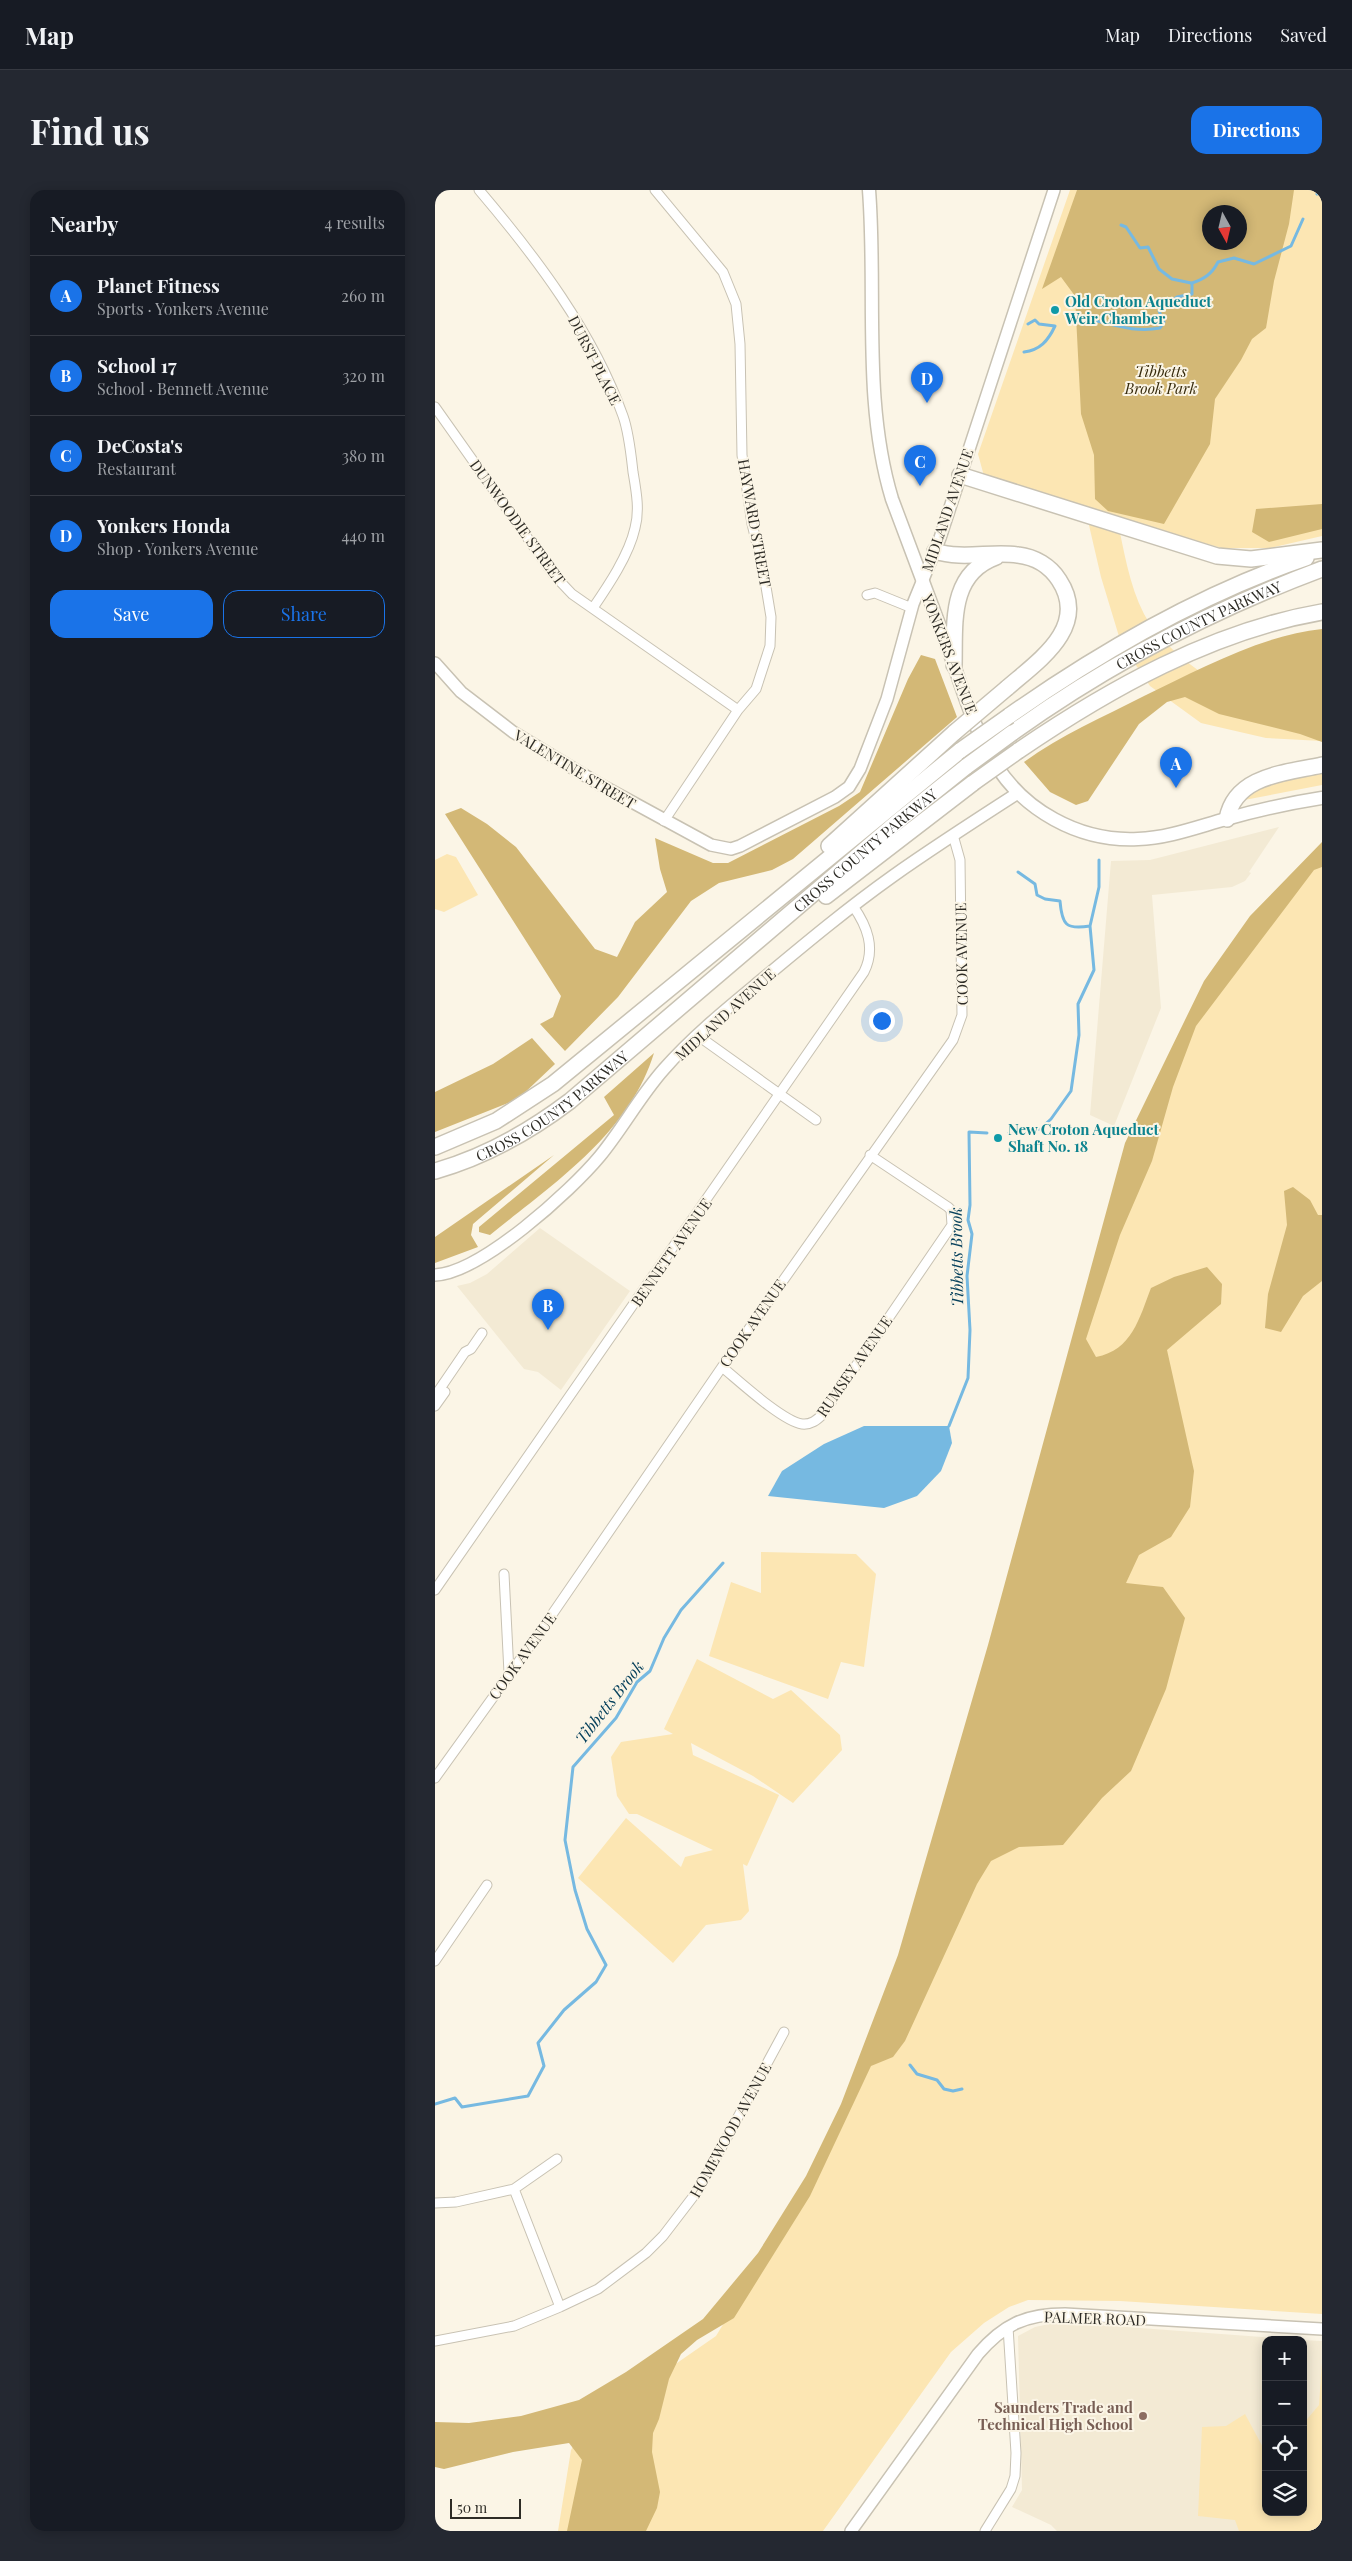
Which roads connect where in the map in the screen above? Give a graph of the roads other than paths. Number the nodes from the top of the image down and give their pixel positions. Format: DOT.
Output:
graph roads {
  1 [pos="479,190"];
  2 [pos="655,190"];
  3 [pos="869,190"];
  4 [pos="1054,190"];
  5 [pos="435,407"];
  6 [pos="960,475"];
  7 [pos="935,551"];
  8 [pos="1322,552"];
  9 [pos="1012,554"];
  10 [pos="1322,569"];
  11 [pos="922,581"];
  12 [pos="867,595"];
  13 [pos="593,608"];
  14 [pos="912,608"];
  15 [pos="1322,612"];
  16 [pos="435,663"];
  17 [pos="954,665"];
  18 [pos="738,710"];
  19 [pos="1322,765"];
  20 [pos="1018,792"];
  21 [pos="1322,798"];
  22 [pos="1227,819"];
  23 [pos="664,821"];
  24 [pos="953,835"];
  25 [pos="731,849"];
  26 [pos="778,900"];
  27 [pos="853,906"];
  28 [pos="755,945"];
  29 [pos="697,1035"];
  30 [pos="780,1095"];
  31 [pos="815,1120"];
  32 [pos="435,1147"];
  33 [pos="870,1155"];
  34 [pos="435,1171"];
  35 [pos="435,1275"];
  36 [pos="482,1333"];
  37 [pos="471,1349"];
  38 [pos="722,1366"];
  39 [pos="435,1396"];
  40 [pos="435,1406"];
  41 [pos="504,1574"];
  42 [pos="435,1590"];
  43 [pos="509,1673"];
  44 [pos="435,1778"];
  45 [pos="487,1885"];
  46 [pos="435,1961"];
  47 [pos="784,2032"];
  48 [pos="557,2158"];
  49 [pos="514,2189"];
  50 [pos="435,2203"];
  51 [pos="560,2307"];
  52 [pos="1008,2327"];
  53 [pos="1322,2329"];
  54 [pos="435,2341"];
  55 [pos="851,2531"];
  56 [pos="985,2531"];
  1 -- 13 [label="street, DURST PLACE"];
  2 -- 18 [label="street, HAYWARD STREET"];
  3 -- 11 [label="main road, YONKERS AVENUE"];
  4 -- 6 [label="street, MIDLAND AVENUE"];
  5 -- 13 [label="street, DUNWOODIE STREET"];
  6 -- 7 [label="street, MIDLAND AVENUE"];
  6 -- 8 [label="highway"];
  7 -- 9 [label="highway"];
  7 -- 11 [label="street, MIDLAND AVENUE"];
  8 -- 26 [label="highway, CROSS COUNTY PARKWAY, bridge"];
  9 -- 17 [label="highway"];
  9 -- 26 [label="highway, bridge"];
  10 -- 28 [label="highway, CROSS COUNTY PARKWAY, bridge"];
  11 -- 14 [label="street, MIDLAND AVENUE"];
  11 -- 17 [label="main road, YONKERS AVENUE"];
  12 -- 14 [label="street"];
  13 -- 18 [label="street, DUNWOODIE STREET"];
  14 -- 25 [label="street, MIDLAND AVENUE"];
  15 -- 28 [label="highway, bridge"];
  16 -- 23 [label="street, VALENTINE STREET"];
  17 -- 20 [label="main road, YONKERS AVENUE"];
  18 -- 23 [label="street, HAYWARD STREET"];
  19 -- 22 [label="highway"];
  20 -- 22 [label="main road, YONKERS AVENUE"];
  20 -- 24 [label="street, MIDLAND AVENUE"];
  21 -- 22 [label="main road, YONKERS AVENUE"];
  23 -- 25 [label="street, VALENTINE STREET"];
  24 -- 27 [label="street, MIDLAND AVENUE"];
  24 -- 33 [label="street, COOK AVENUE"];
  26 -- 32 [label="highway, CROSS COUNTY PARKWAY"];
  27 -- 29 [label="street, MIDLAND AVENUE"];
  27 -- 30 [label="street, BENNETT AVENUE"];
  28 -- 34 [label="highway, CROSS COUNTY PARKWAY"];
  29 -- 30 [label="street"];
  29 -- 35 [label="street, MIDLAND AVENUE"];
  30 -- 31 [label="street"];
  30 -- 42 [label="street, BENNETT AVENUE"];
  33 -- 38 [label="street, COOK AVENUE"];
  33 -- 38 [label="street, RUMSEY AVENUE"];
  36 -- 37 [label="street"];
  37 -- 39 [label="street"];
  37 -- 40 [label="street"];
  38 -- 43 [label="street, COOK AVENUE"];
  41 -- 43 [label="street"];
  43 -- 44 [label="street, COOK AVENUE"];
  45 -- 46 [label="street"];
  47 -- 51 [label="street, HOMEWOOD AVENUE"];
  48 -- 49 [label="street"];
  49 -- 50 [label="street"];
  49 -- 51 [label="street"];
  51 -- 54 [label="street, HOMEWOOD AVENUE"];
  52 -- 53 [label="street, PALMER ROAD"];
  52 -- 55 [label="street, PALMER ROAD"];
  52 -- 56 [label="street"];
}
